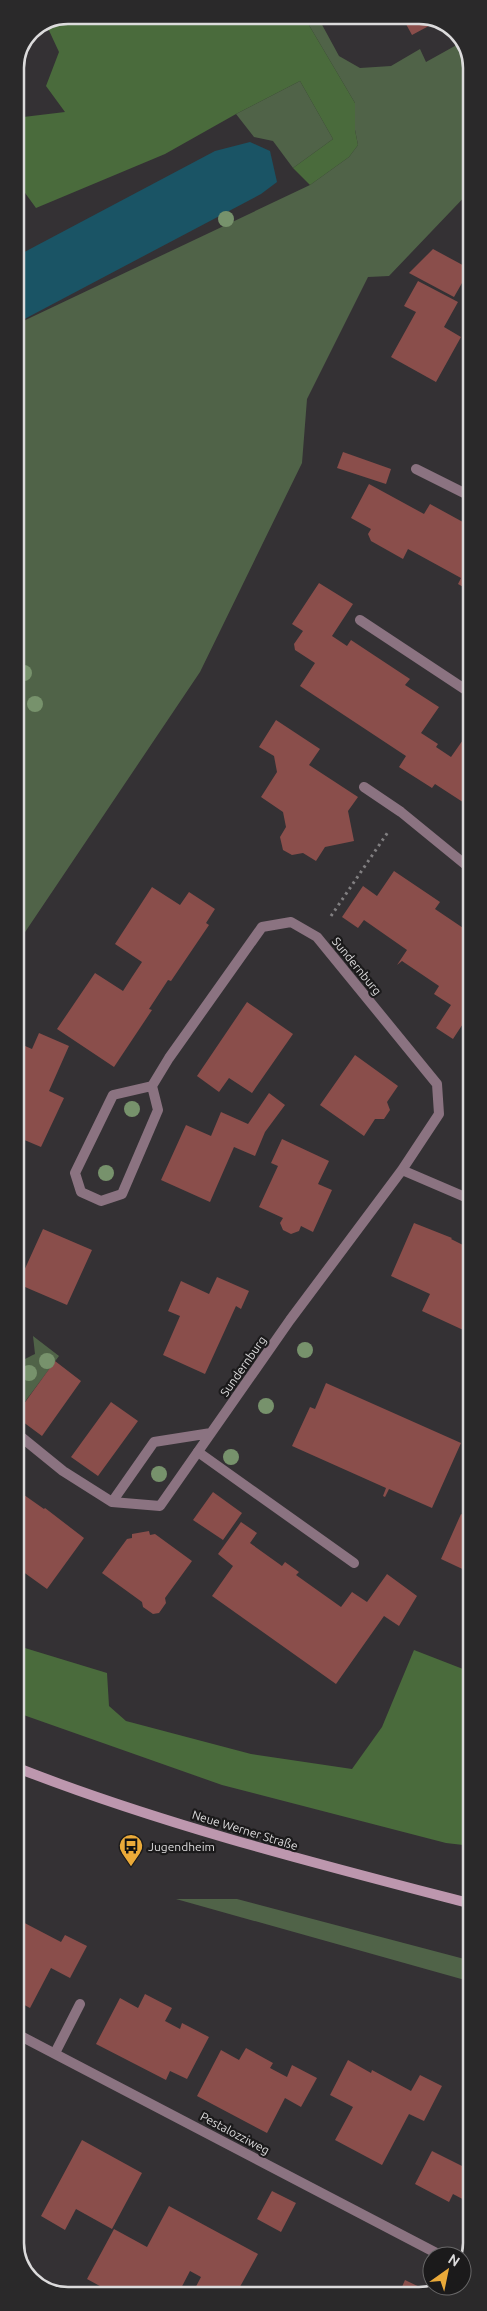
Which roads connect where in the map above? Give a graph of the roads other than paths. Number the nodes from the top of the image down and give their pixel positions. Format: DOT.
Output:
graph roads {
  1 [pos="416,469"];
  2 [pos="463,492"];
  3 [pos="360,620"];
  4 [pos="463,688"];
  5 [pos="364,787"];
  6 [pos="463,863"];
  7 [pos="152,1086"];
  8 [pos="402,1170"];
  9 [pos="463,1196"];
  10 [pos="211,1432"];
  11 [pos="24,1439"];
  12 [pos="198,1452"];
  13 [pos="112,1502"];
  14 [pos="354,1563"];
  15 [pos="24,1769"];
  16 [pos="463,1902"];
  17 [pos="80,2004"];
  18 [pos="24,2037"];
  19 [pos="55,2053"];
  20 [pos="423,2246"];
  1 -- 2 [label="street"];
  3 -- 4 [label="street"];
  5 -- 6 [label="street"];
  7 -- 7 [label="street"];
  7 -- 8 [label="street, Sundernburg"];
  8 -- 9 [label="street"];
  8 -- 10 [label="street, Sundernburg"];
  10 -- 12 [label="street, Sundernburg"];
  10 -- 13 [label="street"];
  11 -- 13 [label="street, Sundernburg"];
  12 -- 13 [label="street, Sundernburg"];
  12 -- 14 [label="street"];
  15 -- 16 [label="main road, Neue Werner Straße"];
  17 -- 19 [label="street"];
  18 -- 19 [label="street, Pestalozziweg"];
  19 -- 20 [label="street, Pestalozziweg"];
}
